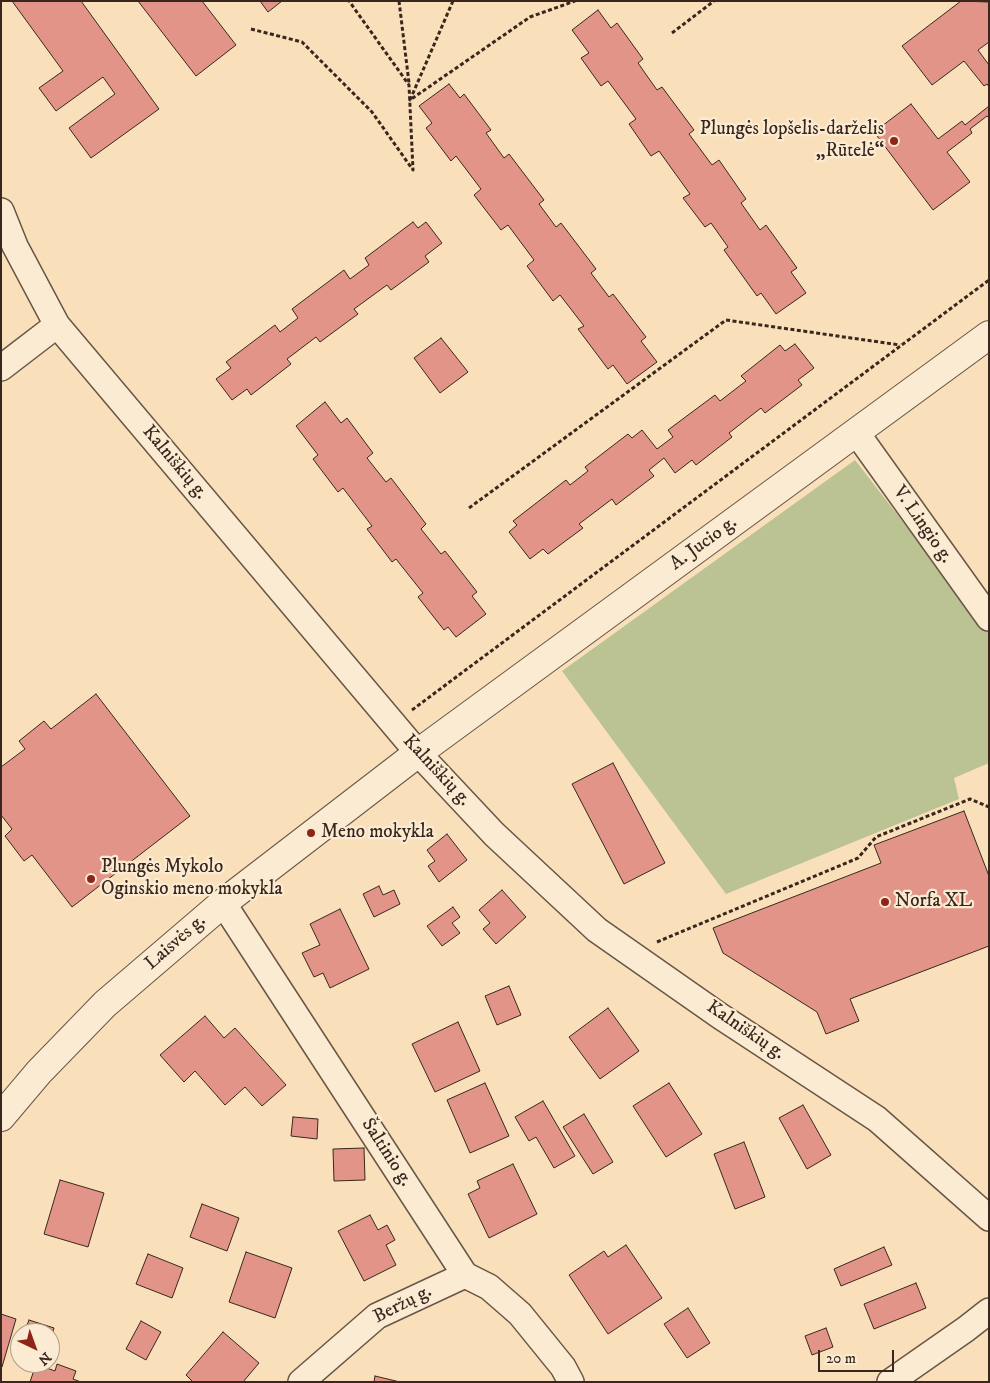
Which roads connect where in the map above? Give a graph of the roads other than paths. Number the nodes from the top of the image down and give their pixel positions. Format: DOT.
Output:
graph roads {
  1 [pos="1,211"];
  2 [pos="57,325"];
  3 [pos="989,335"];
  4 [pos="1,368"];
  5 [pos="856,432"];
  6 [pos="989,618"];
  7 [pos="418,753"];
  8 [pos="223,903"];
  9 [pos="1,1118"];
  10 [pos="989,1218"];
  11 [pos="465,1275"];
  12 [pos="989,1312"];
  13 [pos="301,1382"];
  14 [pos="570,1382"];
  15 [pos="890,1382"];
  1 -- 2 [label="street, Kalniškių g."];
  2 -- 4 [label="street"];
  2 -- 7 [label="street, Kalniškių g."];
  3 -- 5 [label="street, A. Jucio g."];
  5 -- 6 [label="street, V. Lingio g."];
  5 -- 7 [label="street, A. Jucio g."];
  7 -- 8 [label="street, Laisvės g."];
  7 -- 10 [label="street, Kalniškių g."];
  8 -- 9 [label="street, Laisvės g."];
  8 -- 11 [label="street, Šaltinio g."];
  11 -- 13 [label="street, Beržų g."];
  11 -- 14 [label="street"];
  12 -- 15 [label="street"];
}
